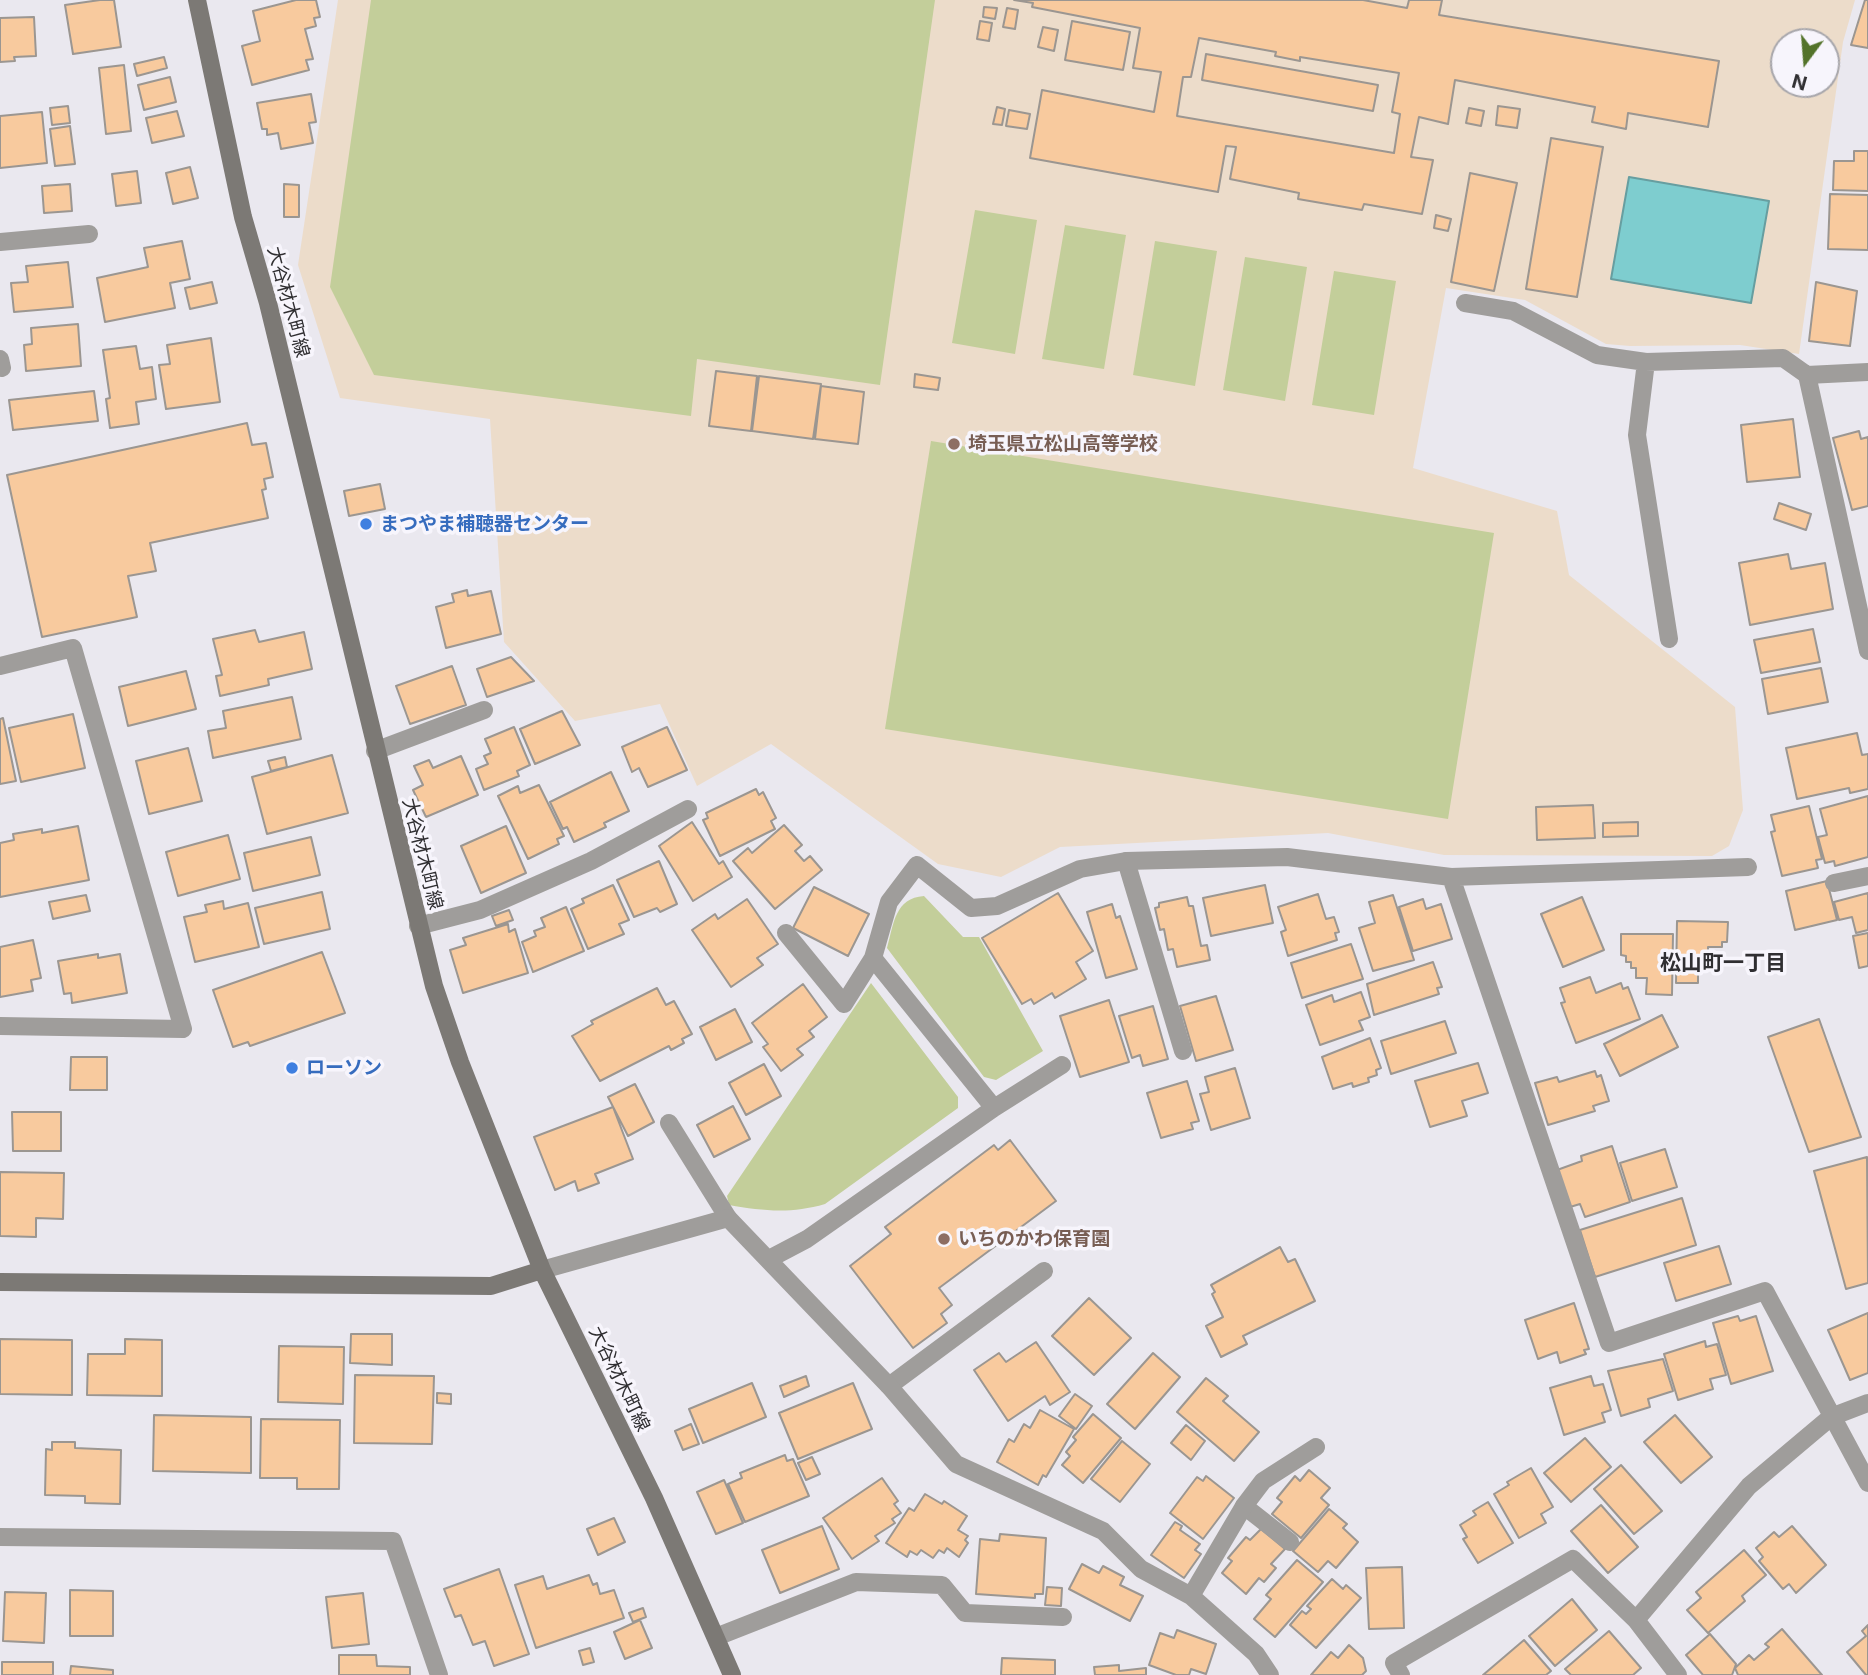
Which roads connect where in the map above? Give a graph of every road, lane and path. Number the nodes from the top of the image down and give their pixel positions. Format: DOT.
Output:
graph roads {
  1 [pos="197,0"];
  2 [pos="89,234"];
  3 [pos="0,242"];
  4 [pos="1465,303"];
  5 [pos="1646,362"];
  6 [pos="1868,372"];
  7 [pos="1807,375"];
  8 [pos="1670,639"];
  9 [pos="1867,643"];
  10 [pos="0,666"];
  11 [pos="484,710"];
  12 [pos="375,751"];
  13 [pos="688,809"];
  14 [pos="1126,860"];
  15 [pos="1748,867"];
  16 [pos="1868,876"];
  17 [pos="1451,877"];
  18 [pos="1834,883"];
  19 [pos="418,926"];
  20 [pos="786,933"];
  21 [pos="873,958"];
  22 [pos="0,1026"];
  23 [pos="1183,1051"];
  24 [pos="1062,1065"];
  25 [pos="994,1108"];
  26 [pos="669,1123"];
  27 [pos="728,1218"];
  28 [pos="769,1259"];
  29 [pos="542,1270"];
  30 [pos="1044,1271"];
  31 [pos="0,1282"];
  32 [pos="889,1386"];
  33 [pos="1868,1403"];
  34 [pos="1831,1418"];
  35 [pos="1316,1447"];
  36 [pos="1868,1483"];
  37 [pos="1244,1506"];
  38 [pos="0,1538"];
  39 [pos="1290,1542"];
  40 [pos="1191,1596"];
  41 [pos="1063,1617"];
  42 [pos="1636,1620"];
  43 [pos="716,1637"];
  44 [pos="439,1675"];
  45 [pos="732,1675"];
  46 [pos="1270,1675"];
  47 [pos="1401,1675"];
  48 [pos="1678,1675"];
  1 -- 12 [label="main road, 大谷材木町線"];
  2 -- 3 [label="street"];
  4 -- 5 [label="street"];
  5 -- 7 [label="street"];
  5 -- 8 [label="street"];
  6 -- 7 [label="street"];
  7 -- 9 [label="street"];
  10 -- 22 [label="street"];
  11 -- 12 [label="street"];
  12 -- 19 [label="main road, 大谷材木町線"];
  13 -- 19 [label="street"];
  14 -- 17 [label="street"];
  14 -- 21 [label="street"];
  14 -- 23 [label="street"];
  15 -- 17 [label="street"];
  16 -- 18 [label="street"];
  17 -- 34 [label="street"];
  19 -- 29 [label="main road, 大谷材木町線"];
  20 -- 21 [label="street"];
  21 -- 25 [label="street"];
  24 -- 25 [label="street"];
  25 -- 28 [label="street"];
  26 -- 27 [label="street"];
  27 -- 28 [label="street"];
  27 -- 29 [label="street"];
  28 -- 32 [label="street"];
  29 -- 31 [label="main road"];
  29 -- 43 [label="main road, 大谷材木町線"];
  30 -- 32 [label="street"];
  32 -- 40 [label="street"];
  33 -- 34 [label="street"];
  34 -- 36 [label="street"];
  34 -- 42 [label="street"];
  35 -- 37 [label="street"];
  37 -- 39 [label="street"];
  37 -- 40 [label="street"];
  38 -- 44 [label="street"];
  40 -- 46 [label="street"];
  41 -- 43 [label="street"];
  42 -- 47 [label="street"];
  42 -- 48 [label="street"];
  43 -- 45 [label="main road, 大谷材木町線"];
}
